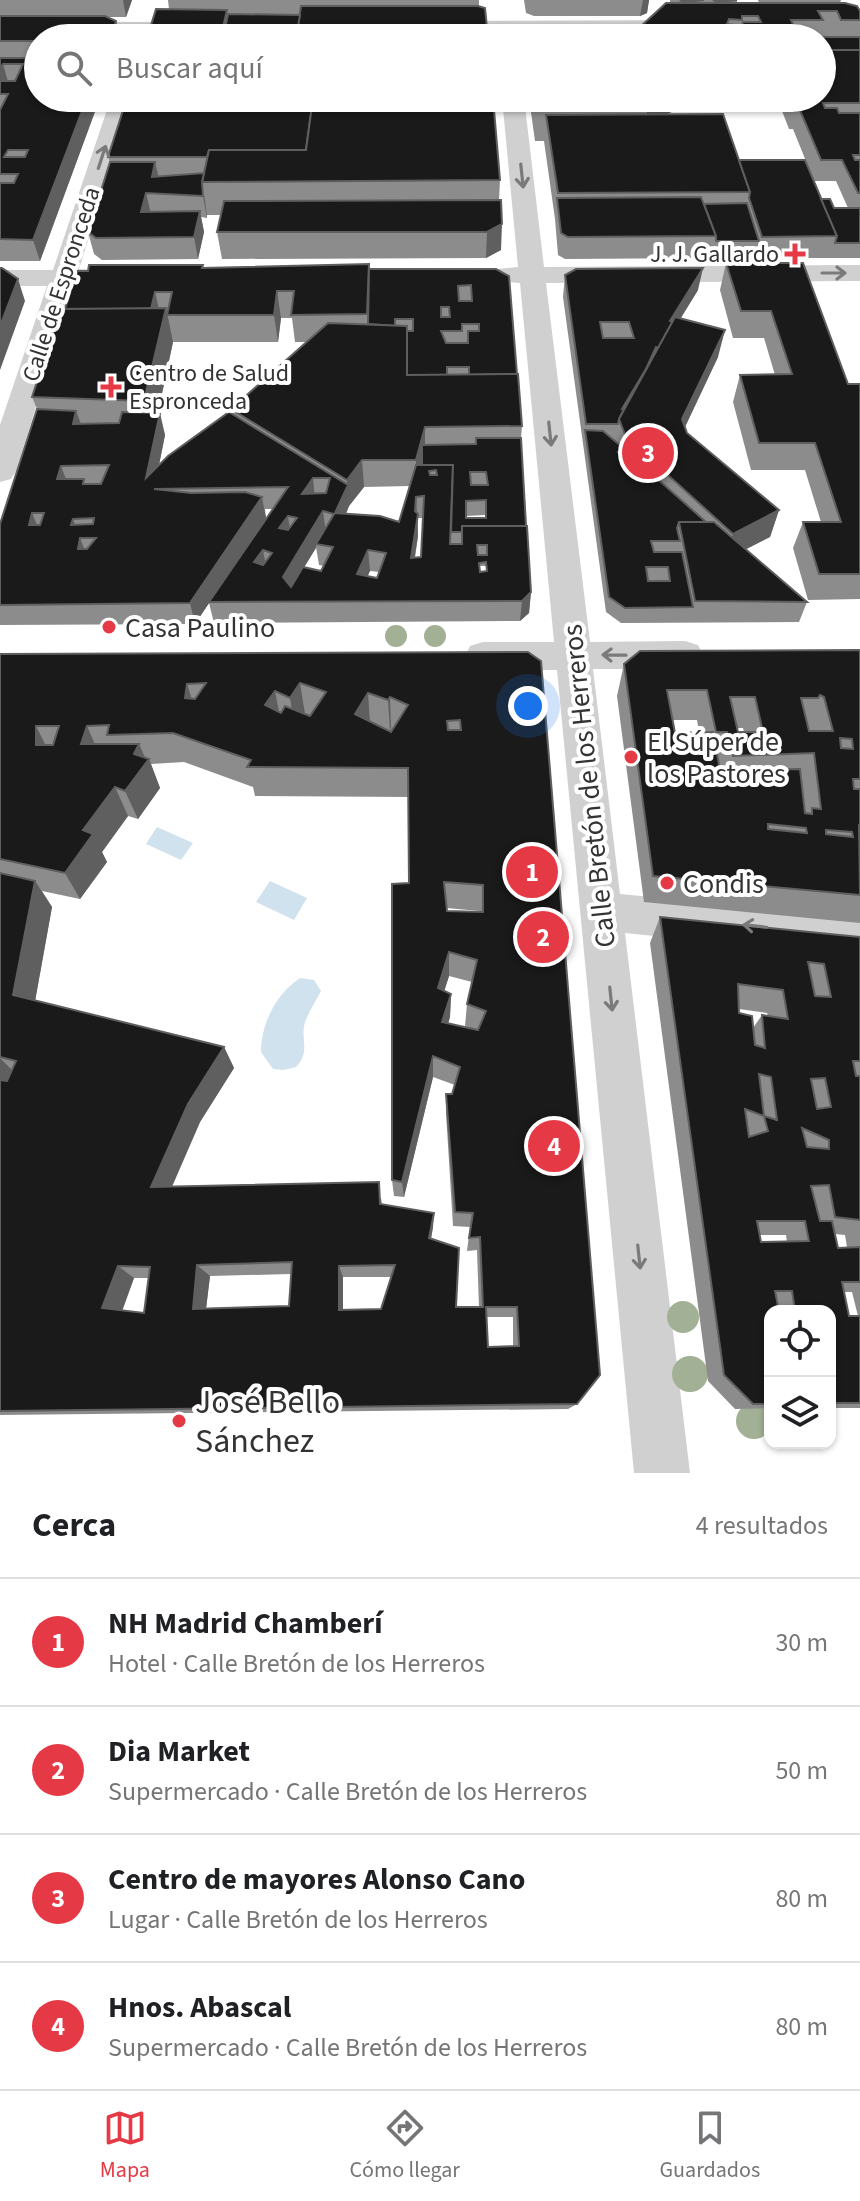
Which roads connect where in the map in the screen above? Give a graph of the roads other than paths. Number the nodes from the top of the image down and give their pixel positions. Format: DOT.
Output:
graph roads {
  1 [pos="503,0"];
  2 [pos="659,0"];
  3 [pos="505,24"];
  4 [pos="666,24"];
  5 [pos="0,28"];
  6 [pos="24,28"];
  7 [pos="117,112"];
  8 [pos="515,112"];
  9 [pos="860,273"];
  10 [pos="481,275"];
  11 [pos="532,275"];
  12 [pos="63,277"];
  13 [pos="147,277"];
  14 [pos="0,278"];
  15 [pos="0,471"];
  16 [pos="574,654"];
  17 [pos="724,655"];
  18 [pos="449,656"];
  19 [pos="601,911"];
  20 [pos="860,937"];
  21 [pos="662,1473"];
  1 -- 3 [label="street"];
  2 -- 4 [label="street"];
  5 -- 6 [label="street"];
  12 -- 7 [label="street, Calle de Espronceda, one-way"];
  8 -- 11 [label="street, Calle Bretón de los Herreros, one-way"];
  11 -- 9 [label="street, one-way"];
  10 -- 11 [label="street"];
  11 -- 16 [label="street, Calle Bretón de los Herreros, one-way"];
  12 -- 13 [label="street"];
  12 -- 14 [label="street"];
  12 -- 15 [label="street, Calle de Espronceda"];
  17 -- 16 [label="street, one-way"];
  16 -- 18 [label="street"];
  16 -- 19 [label="street, Calle Bretón de los Herreros"];
  20 -- 19 [label="street, one-way"];
  19 -- 21 [label="street, Calle Bretón de los Herreros, one-way"];
}
